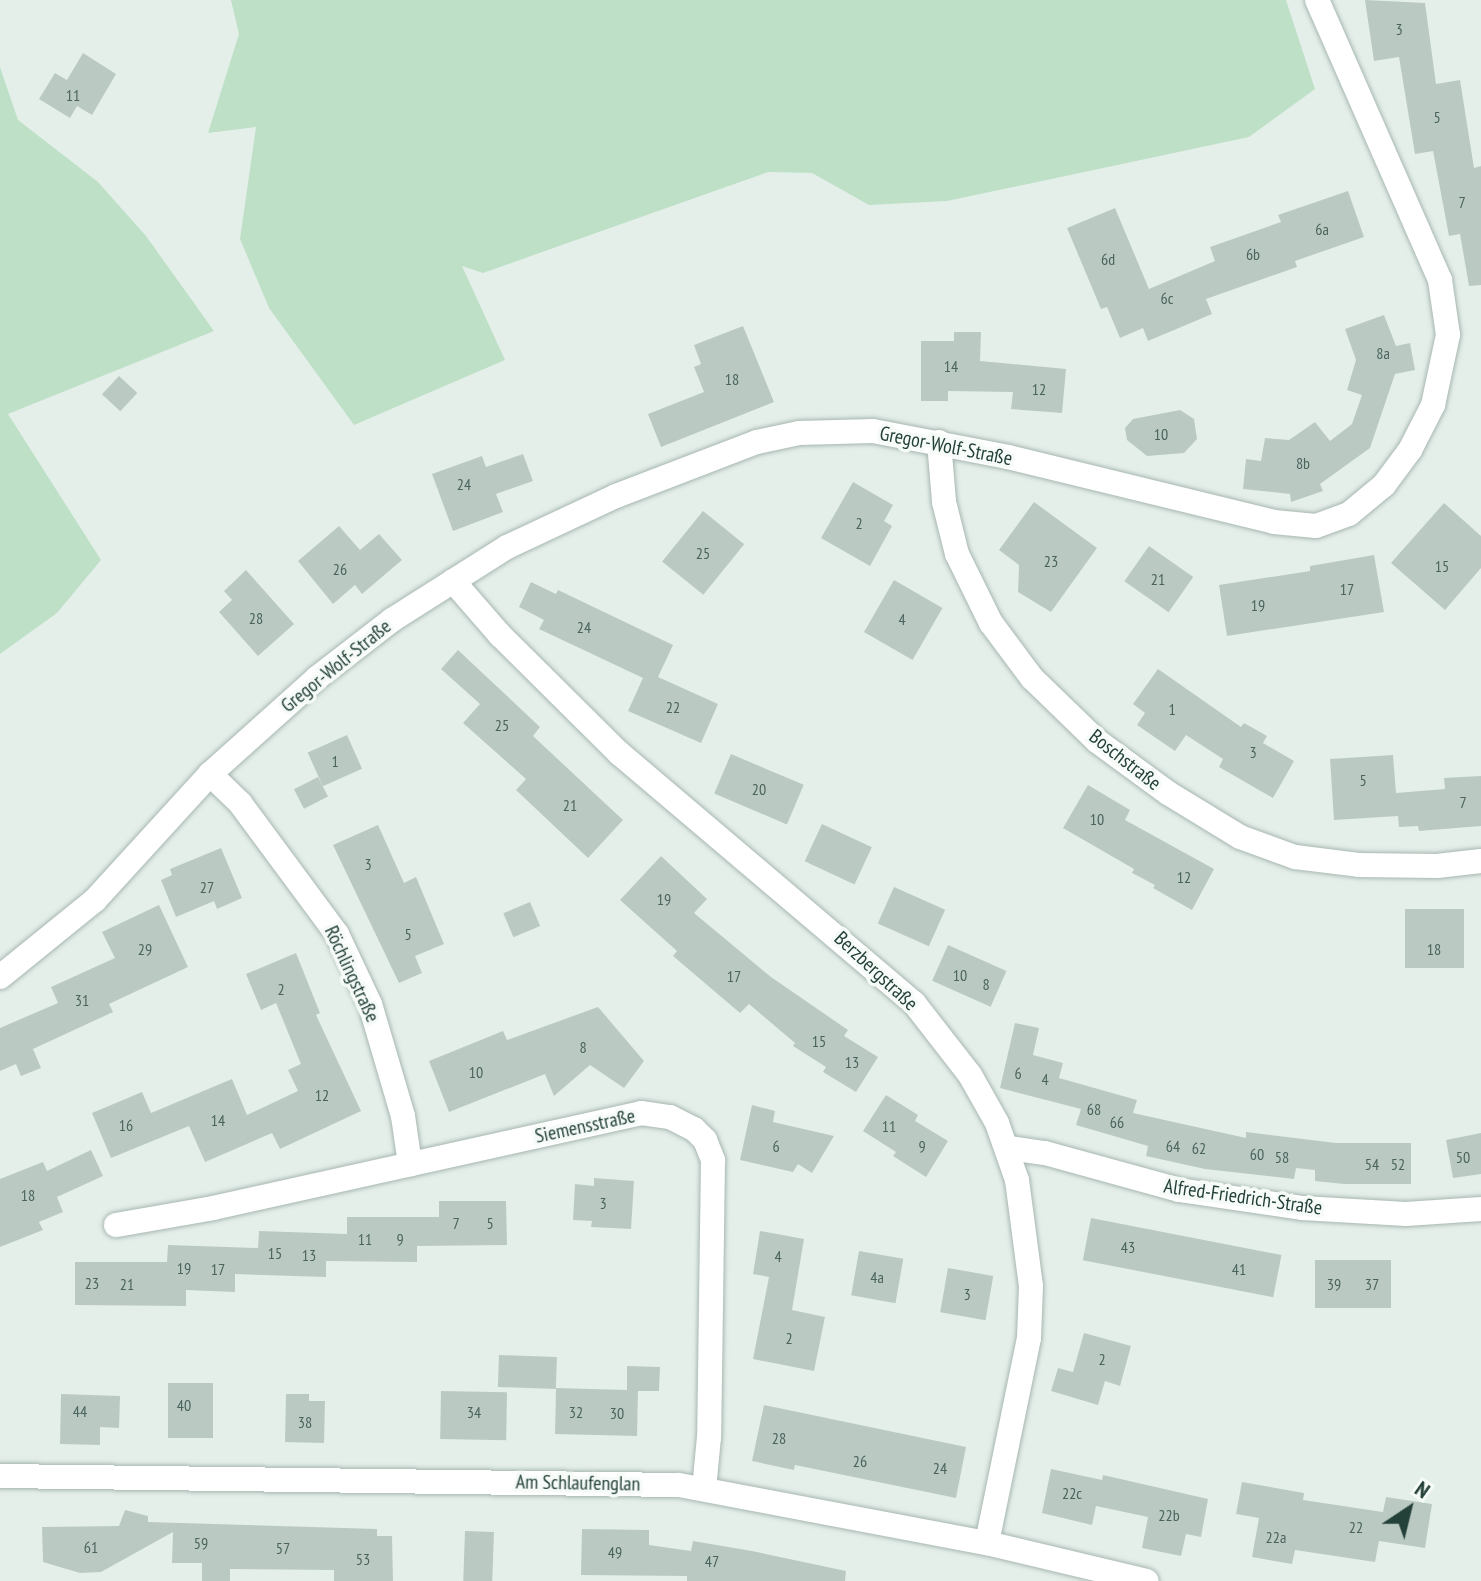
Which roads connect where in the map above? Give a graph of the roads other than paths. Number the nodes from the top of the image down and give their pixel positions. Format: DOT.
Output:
graph roads {
  1 [pos="1317,0"];
  2 [pos="939,442"];
  3 [pos="453,581"];
  4 [pos="210,774"];
  5 [pos="1481,861"];
  6 [pos="0,977"];
  7 [pos="1009,1148"];
  8 [pos="410,1164"];
  9 [pos="1481,1209"];
  10 [pos="116,1225"];
  11 [pos="0,1476"];
  12 [pos="704,1489"];
  13 [pos="987,1543"];
  14 [pos="1147,1581"];
  1 -- 2 [label="street, Gregor-Wolf-Straße"];
  2 -- 3 [label="street, Gregor-Wolf-Straße"];
  2 -- 5 [label="street, Boschstraße"];
  3 -- 4 [label="street, Gregor-Wolf-Straße"];
  3 -- 7 [label="street, Berzbergstraße"];
  4 -- 6 [label="street, Gregor-Wolf-Straße"];
  4 -- 8 [label="street, Röchlingstraße"];
  7 -- 9 [label="street, Alfred-Friedrich-Straße"];
  7 -- 13 [label="street, Berzbergstraße"];
  8 -- 10 [label="street, Siemensstraße"];
  8 -- 12 [label="street, Siemensstraße"];
  11 -- 12 [label="street, Am Schlaufenglan"];
  12 -- 13 [label="street, Am Schlaufenglan"];
  13 -- 14 [label="street, Am Schlaufenglan"];
}
